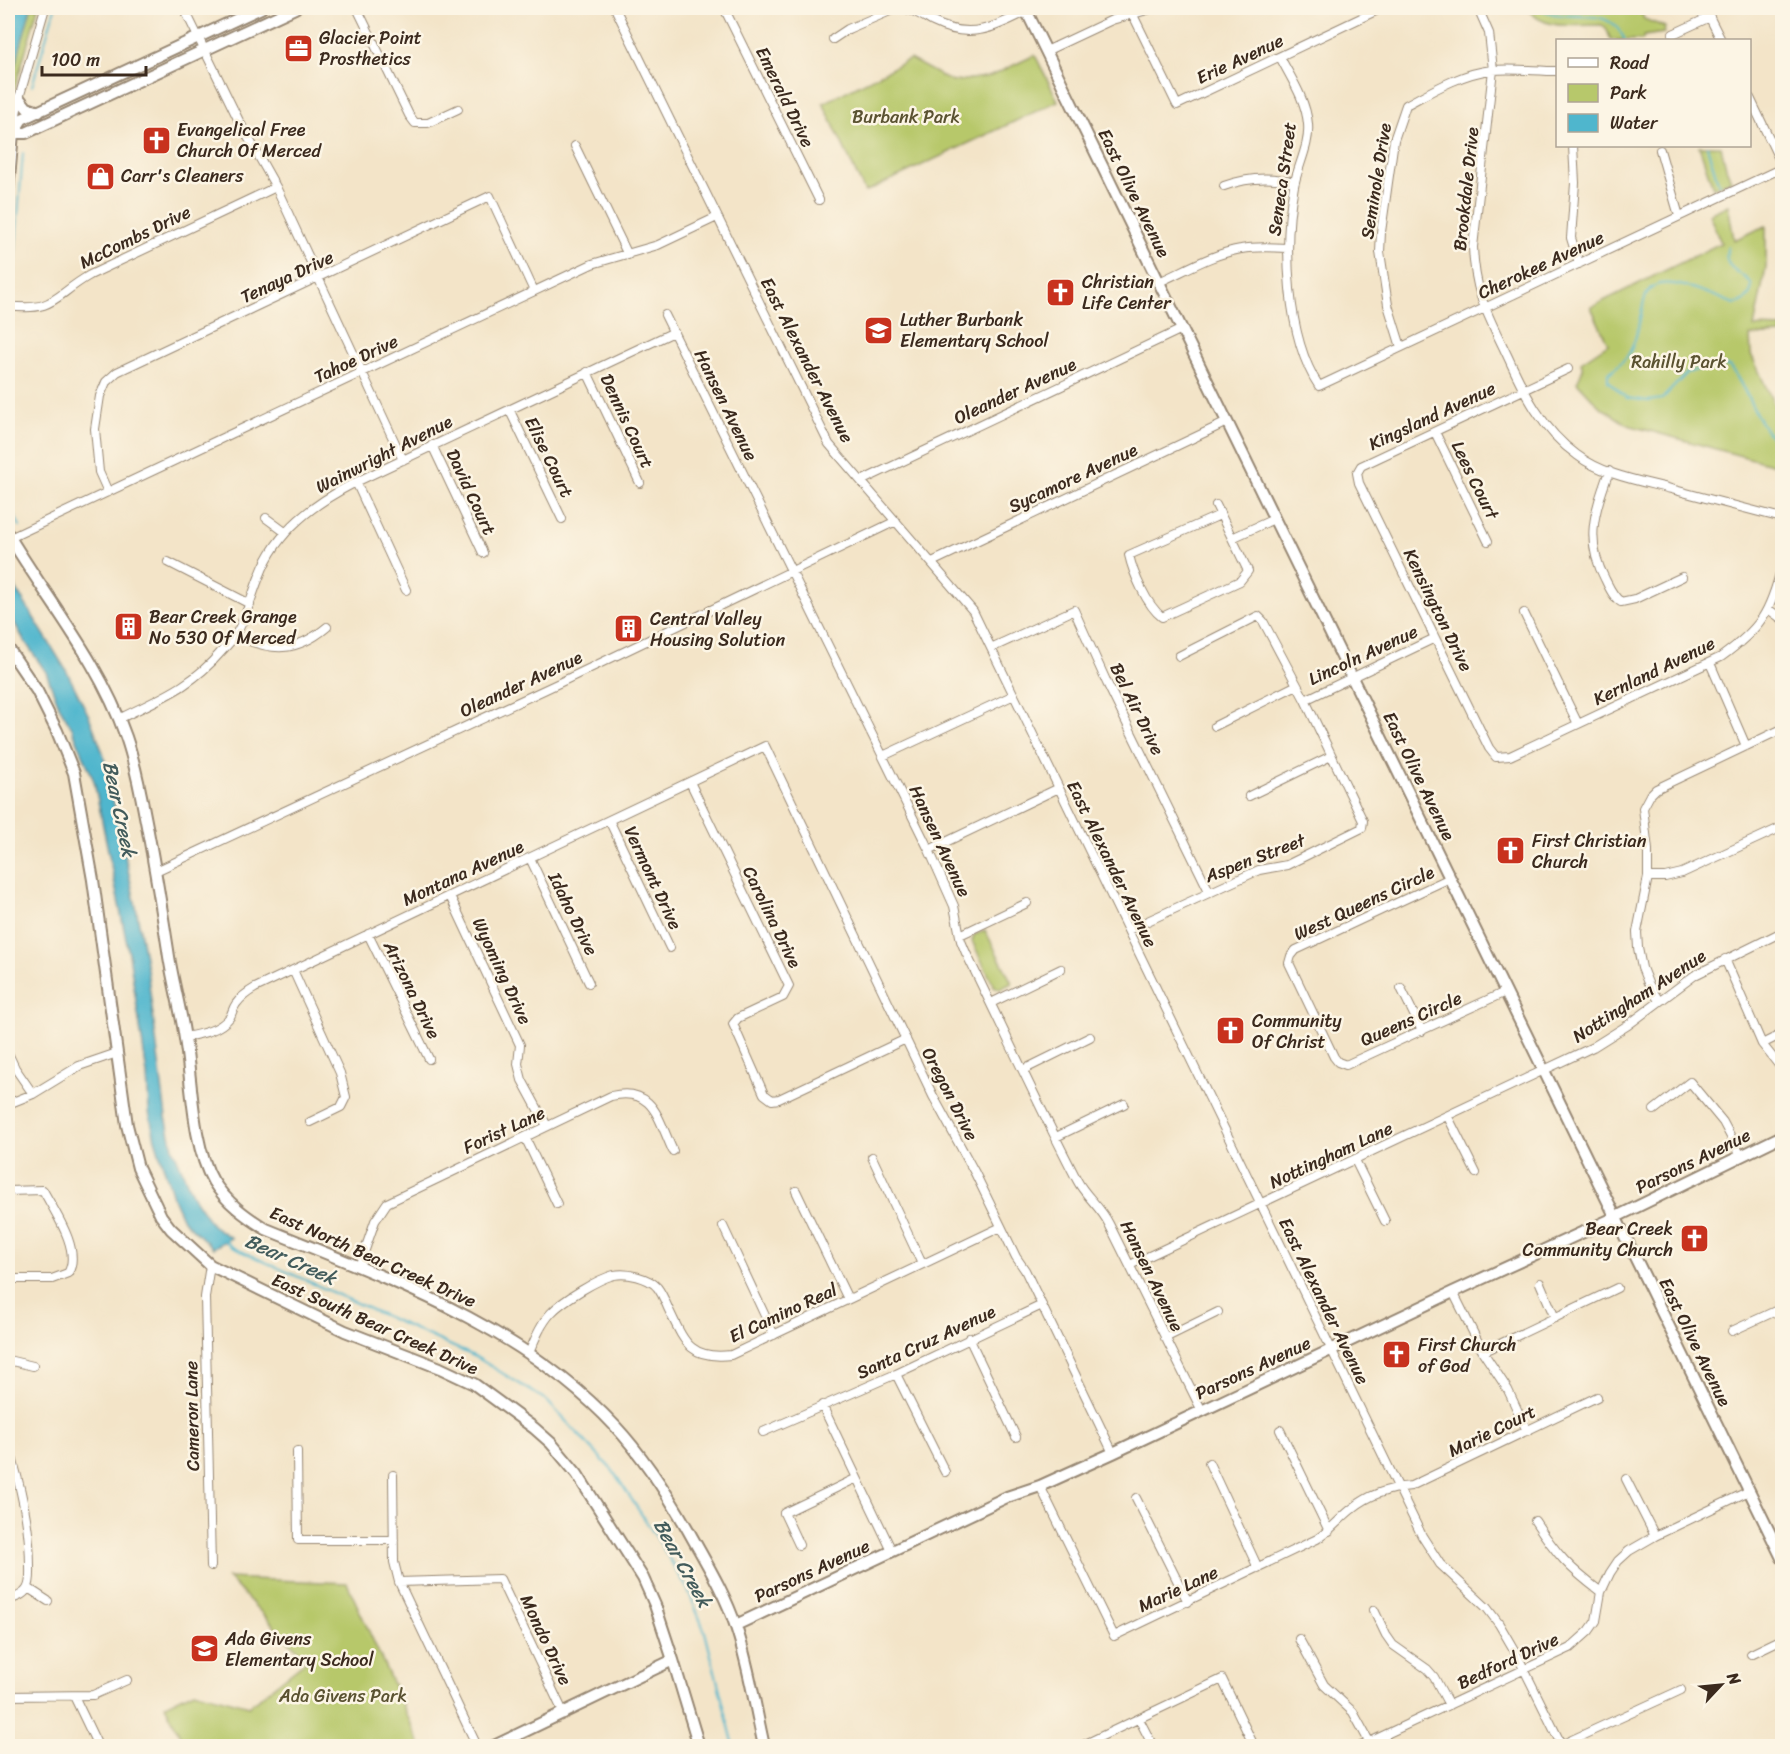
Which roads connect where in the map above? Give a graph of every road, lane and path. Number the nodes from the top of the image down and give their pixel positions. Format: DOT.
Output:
graph roads {
  1 [pos="45,8"];
  2 [pos="184,8"];
  3 [pos="261,8"];
  4 [pos="295,8"];
  5 [pos="357,8"];
  6 [pos="615,8"];
  7 [pos="724,8"];
  8 [pos="898,8"];
  9 [pos="911,8"];
  10 [pos="1154,8"];
  11 [pos="1382,8"];
  12 [pos="1478,8"];
  13 [pos="1705,8"];
  14 [pos="1026,9"];
  15 [pos="1133,15"];
  16 [pos="1710,17"];
  17 [pos="1673,34"];
  18 [pos="197,38"];
  19 [pos="833,39"];
  20 [pos="1721,39"];
  21 [pos="203,51"];
  22 [pos="1046,51"];
  23 [pos="1280,57"];
  24 [pos="1493,70"];
  25 [pos="1556,71"];
  26 [pos="20,98"];
  27 [pos="1751,102"];
  28 [pos="458,109"];
  29 [pos="39,112"];
  30 [pos="10,134"];
  31 [pos="575,146"];
  32 [pos="1573,147"];
  33 [pos="1660,150"];
  34 [pos="1782,167"];
  35 [pos="8,169"];
  36 [pos="1295,182"];
  37 [pos="1224,186"];
  38 [pos="276,187"];
  39 [pos="8,190"];
  40 [pos="819,200"];
  41 [pos="1679,216"];
  42 [pos="717,217"];
  43 [pos="1287,248"];
  44 [pos="628,255"];
  45 [pos="1579,264"];
  46 [pos="319,278"];
  47 [pos="1159,282"];
  48 [pos="534,291"];
  49 [pos="10,307"];
  50 [pos="1484,308"];
  51 [pos="665,315"];
  52 [pos="1182,329"];
  53 [pos="674,332"];
  54 [pos="1401,347"];
  55 [pos="1568,369"];
  56 [pos="363,372"];
  57 [pos="587,372"];
  58 [pos="1315,380"];
  59 [pos="1523,390"];
  60 [pos="509,409"];
  61 [pos="1227,422"];
  62 [pos="1435,432"];
  63 [pos="432,445"];
  64 [pos="403,460"];
  65 [pos="1610,471"];
  66 [pos="1358,473"];
  67 [pos="861,481"];
  68 [pos="356,482"];
  69 [pos="640,483"];
  70 [pos="108,492"];
  71 [pos="1216,505"];
  72 [pos="1220,514"];
  73 [pos="1782,518"];
  74 [pos="266,519"];
  75 [pos="562,519"];
  76 [pos="1274,519"];
  77 [pos="896,521"];
  78 [pos="285,532"];
  79 [pos="9,536"];
  80 [pos="1232,538"];
  81 [pos="1488,541"];
  82 [pos="483,552"];
  83 [pos="168,562"];
  84 [pos="932,562"];
  85 [pos="1782,566"];
  86 [pos="791,571"];
  87 [pos="1682,577"];
  88 [pos="406,590"];
  89 [pos="250,604"];
  90 [pos="1768,609"];
  91 [pos="1524,613"];
  92 [pos="1782,619"];
  93 [pos="327,627"];
  94 [pos="236,635"];
  95 [pos="1435,638"];
  96 [pos="8,648"];
  97 [pos="991,648"];
  98 [pos="1179,656"];
  99 [pos="1710,663"];
  100 [pos="1353,678"];
  101 [pos="1297,685"];
  102 [pos="1014,695"];
  103 [pos="1305,700"];
  104 [pos="119,719"];
  105 [pos="1578,724"];
  106 [pos="1215,726"];
  107 [pos="1782,729"];
  108 [pos="765,746"];
  109 [pos="1746,746"];
  110 [pos="883,756"];
  111 [pos="1331,756"];
  112 [pos="1496,757"];
  113 [pos="690,782"];
  114 [pos="1059,788"];
  115 [pos="1249,796"];
  116 [pos="609,820"];
  117 [pos="1782,827"];
  118 [pos="929,850"];
  119 [pos="530,858"];
  120 [pos="156,871"];
  121 [pos="1648,877"];
  122 [pos="1450,878"];
  123 [pos="1209,891"];
  124 [pos="450,896"];
  125 [pos="1027,903"];
  126 [pos="1128,930"];
  127 [pos="1782,932"];
  128 [pos="368,934"];
  129 [pos="960,935"];
  130 [pos="670,948"];
  131 [pos="1291,956"];
  132 [pos="1725,959"];
  133 [pos="1061,969"];
  134 [pos="294,970"];
  135 [pos="589,983"];
  136 [pos="1401,988"];
  137 [pos="1505,992"];
  138 [pos="1659,1001"];
  139 [pos="991,1003"];
  140 [pos="1422,1031"];
  141 [pos="1782,1034"];
  142 [pos="185,1037"];
  143 [pos="1090,1037"];
  144 [pos="906,1039"];
  145 [pos="1762,1044"];
  146 [pos="8,1053"];
  147 [pos="117,1053"];
  148 [pos="429,1059"];
  149 [pos="1782,1069"];
  150 [pos="1023,1070"];
  151 [pos="1544,1071"];
  152 [pos="33,1094"];
  153 [pos="8,1104"];
  154 [pos="1124,1104"];
  155 [pos="1654,1110"];
  156 [pos="1448,1117"];
  157 [pos="310,1122"];
  158 [pos="547,1126"];
  159 [pos="1782,1136"];
  160 [pos="525,1137"];
  161 [pos="1056,1137"];
  162 [pos="673,1151"];
  163 [pos="1741,1156"];
  164 [pos="872,1157"];
  165 [pos="1355,1160"];
  166 [pos="1476,1173"];
  167 [pos="8,1191"];
  168 [pos="796,1191"];
  169 [pos="1260,1203"];
  170 [pos="557,1204"];
  171 [pos="1616,1217"];
  172 [pos="1385,1221"];
  173 [pos="723,1226"];
  174 [pos="1001,1227"];
  175 [pos="922,1264"];
  176 [pos="210,1265"];
  177 [pos="1130,1265"];
  178 [pos="359,1267"];
  179 [pos="8,1279"];
  180 [pos="1540,1283"];
  181 [pos="1617,1288"];
  182 [pos="1453,1292"];
  183 [pos="848,1299"];
  184 [pos="1042,1305"];
  185 [pos="1782,1308"];
  186 [pos="1218,1312"];
  187 [pos="1555,1318"];
  188 [pos="1731,1331"];
  189 [pos="774,1335"];
  190 [pos="969,1338"];
  191 [pos="1165,1338"];
  192 [pos="1331,1349"];
  193 [pos="1483,1352"];
  194 [pos="529,1353"];
  195 [pos="8,1360"];
  196 [pos="33,1366"];
  197 [pos="896,1374"];
  198 [pos="1597,1397"];
  199 [pos="822,1405"];
  200 [pos="1202,1411"];
  201 [pos="1280,1430"];
  202 [pos="1527,1431"];
  203 [pos="763,1432"];
  204 [pos="1016,1437"];
  205 [pos="8,1444"];
  206 [pos="297,1451"];
  207 [pos="1113,1453"];
  208 [pos="1209,1463"];
  209 [pos="945,1472"];
  210 [pos="393,1475"];
  211 [pos="857,1478"];
  212 [pos="1626,1479"];
  213 [pos="1040,1486"];
  214 [pos="1399,1488"];
  215 [pos="1749,1491"];
  216 [pos="1136,1498"];
  217 [pos="1535,1521"];
  218 [pos="1329,1531"];
  219 [pos="1655,1536"];
  220 [pos="394,1540"];
  221 [pos="799,1545"];
  222 [pos="892,1551"];
  223 [pos="1782,1558"];
  224 [pos="211,1566"];
  225 [pos="1258,1568"];
  226 [pos="399,1582"];
  227 [pos="28,1588"];
  228 [pos="1602,1592"];
  229 [pos="8,1600"];
  230 [pos="48,1601"];
  231 [pos="1188,1602"];
  232 [pos="1374,1610"];
  233 [pos="736,1625"];
  234 [pos="1299,1638"];
  235 [pos="1782,1639"];
  236 [pos="1751,1654"];
  237 [pos="673,1660"];
  238 [pos="1525,1671"];
  239 [pos="127,1680"];
  240 [pos="1681,1690"];
  241 [pos="8,1696"];
  242 [pos="74,1696"];
  243 [pos="1449,1705"];
  244 [pos="564,1714"];
  245 [pos="1139,1719"];
  246 [pos="1371,1744"];
  247 [pos="98,1746"];
  248 [pos="477,1746"];
  249 [pos="494,1746"];
  250 [pos="699,1746"];
  251 [pos="764,1746"];
  252 [pos="1082,1746"];
  253 [pos="1153,1746"];
  254 [pos="1254,1746"];
  255 [pos="1361,1746"];
  256 [pos="1562,1746"];
  1 -- 26 [label="street"];
  2 -- 18 [label="street"];
  3 -- 18 [label="street"];
  4 -- 21 [label="street"];
  5 -- 28 [label="street"];
  6 -- 42 [label="street, East Alexander Avenue"];
  7 -- 40 [label="street, Emerald Drive"];
  8 -- 9 [label="street"];
  8 -- 19 [label="street"];
  9 -- 14 [label="street"];
  10 -- 15 [label="street"];
  11 -- 23 [label="street, Erie Avenue"];
  12 -- 24 [label="street, Brookdale Drive"];
  13 -- 16 [label="street"];
  14 -- 22 [label="street, East Olive Avenue"];
  15 -- 22 [label="street"];
  15 -- 23 [label="street, Erie Avenue"];
  16 -- 17 [label="street"];
  16 -- 20 [label="street"];
  18 -- 21 [label="street"];
  18 -- 29 [label="street"];
  21 -- 30 [label="street"];
  21 -- 38 [label="street"];
  22 -- 47 [label="street, East Olive Avenue"];
  23 -- 36 [label="street, Seneca Street"];
  24 -- 25 [label="street, Seminole Drive"];
  24 -- 50 [label="street, Brookdale Drive"];
  24 -- 54 [label="street, Seminole Drive"];
  26 -- 29 [label="street"];
  26 -- 30 [label="street"];
  27 -- 34 [label="street"];
  29 -- 30 [label="street"];
  30 -- 35 [label="street"];
  31 -- 44 [label="street"];
  32 -- 45 [label="street"];
  33 -- 41 [label="street"];
  34 -- 41 [label="street, Cherokee Avenue"];
  35 -- 39 [label="street"];
  36 -- 37 [label="street"];
  36 -- 43 [label="street, Seneca Street"];
  38 -- 46 [label="street"];
  38 -- 49 [label="street, McCombs Drive"];
  41 -- 45 [label="street, Cherokee Avenue"];
  42 -- 44 [label="street, Tahoe Drive"];
  42 -- 67 [label="street, East Alexander Avenue"];
  43 -- 47 [label="street"];
  43 -- 58 [label="street, Seneca Street"];
  44 -- 48 [label="street, Tahoe Drive"];
  45 -- 50 [label="street, Cherokee Avenue"];
  46 -- 48 [label="street, Tenaya Drive"];
  46 -- 56 [label="street"];
  46 -- 70 [label="street, Tenaya Drive"];
  47 -- 52 [label="street, East Olive Avenue"];
  48 -- 56 [label="street, Tahoe Drive"];
  50 -- 54 [label="street, Cherokee Avenue"];
  50 -- 59 [label="street, Brookdale Drive"];
  51 -- 53 [label="street, Hansen Avenue"];
  52 -- 61 [label="street, East Olive Avenue"];
  52 -- 67 [label="street, Oleander Avenue"];
  53 -- 57 [label="street, Wainwright Avenue"];
  53 -- 86 [label="street, Hansen Avenue"];
  54 -- 58 [label="street, Cherokee Avenue"];
  55 -- 59 [label="street, Kingsland Avenue"];
  56 -- 64 [label="street"];
  56 -- 70 [label="street, Tahoe Drive"];
  57 -- 60 [label="street, Wainwright Avenue"];
  57 -- 69 [label="street, Dennis Court"];
  59 -- 62 [label="street, Kingsland Avenue"];
  59 -- 65 [label="street, Brookdale Drive"];
  60 -- 63 [label="street, Wainwright Avenue"];
  60 -- 75 [label="street, Elise Court"];
  61 -- 76 [label="street, East Olive Avenue"];
  61 -- 84 [label="street, Sycamore Avenue"];
  62 -- 66 [label="street, Kingsland Avenue"];
  62 -- 81 [label="street, Lees Court"];
  63 -- 64 [label="street, Wainwright Avenue"];
  63 -- 82 [label="street, David Court"];
  64 -- 68 [label="street, Wainwright Avenue"];
  65 -- 73 [label="street, Brookdale Drive"];
  65 -- 87 [label="street"];
  66 -- 95 [label="street, Kensington Drive"];
  67 -- 77 [label="street, East Alexander Avenue"];
  68 -- 78 [label="street, Wainwright Avenue"];
  68 -- 88 [label="street"];
  70 -- 79 [label="street, Tahoe Drive"];
  71 -- 72 [label="street"];
  72 -- 80 [label="street"];
  72 -- 80 [label="street"];
  74 -- 78 [label="street"];
  76 -- 80 [label="street"];
  76 -- 100 [label="street, East Olive Avenue"];
  77 -- 84 [label="street, East Alexander Avenue"];
  77 -- 86 [label="street, Oleander Avenue"];
  78 -- 89 [label="street, Wainwright Avenue"];
  79 -- 104 [label="street, East North Bear Creek Drive"];
  83 -- 89 [label="street"];
  84 -- 97 [label="street, East Alexander Avenue"];
  85 -- 90 [label="street, Kernland Avenue"];
  86 -- 110 [label="street, Hansen Avenue"];
  86 -- 120 [label="street, Oleander Avenue"];
  89 -- 94 [label="street, Wainwright Avenue"];
  90 -- 92 [label="street"];
  90 -- 99 [label="street, Kernland Avenue"];
  91 -- 105 [label="street"];
  93 -- 94 [label="street"];
  94 -- 104 [label="street, Wainwright Avenue"];
  95 -- 100 [label="street, Lincoln Avenue"];
  95 -- 112 [label="street, Kensington Drive"];
  96 -- 147 [label="street, East South Bear Creek Drive"];
  97 -- 102 [label="street, East Alexander Avenue"];
  97 -- 123 [label="street, Bel Air Drive"];
  98 -- 101 [label="street, Aspen Street"];
  99 -- 105 [label="street, Kernland Avenue"];
  99 -- 109 [label="street"];
  100 -- 103 [label="street, Lincoln Avenue"];
  100 -- 122 [label="street, East Olive Avenue"];
  101 -- 103 [label="street, Aspen Street"];
  101 -- 106 [label="street"];
  102 -- 110 [label="street"];
  102 -- 114 [label="street, East Alexander Avenue"];
  103 -- 111 [label="street, Aspen Street"];
  104 -- 120 [label="street, East North Bear Creek Drive"];
  105 -- 112 [label="street, Kernland Avenue"];
  107 -- 109 [label="street"];
  108 -- 113 [label="street, Montana Avenue"];
  108 -- 144 [label="street, Oregon Drive"];
  109 -- 121 [label="street"];
  110 -- 118 [label="street, Hansen Avenue"];
  111 -- 115 [label="street"];
  111 -- 123 [label="street, Aspen Street"];
  113 -- 116 [label="street, Montana Avenue"];
  113 -- 144 [label="street, Carolina Drive"];
  114 -- 118 [label="street"];
  114 -- 126 [label="street, East Alexander Avenue"];
  116 -- 119 [label="street, Montana Avenue"];
  116 -- 130 [label="street, Vermont Drive"];
  117 -- 121 [label="street"];
  118 -- 129 [label="street, Hansen Avenue"];
  119 -- 124 [label="street, Montana Avenue"];
  119 -- 135 [label="street, Idaho Drive"];
  120 -- 142 [label="street, East North Bear Creek Drive"];
  121 -- 138 [label="street"];
  122 -- 131 [label="street, West Queens Circle"];
  122 -- 137 [label="street, East Olive Avenue"];
  123 -- 126 [label="street, Aspen Street"];
  124 -- 128 [label="street, Montana Avenue"];
  124 -- 158 [label="street, Wyoming Drive"];
  125 -- 129 [label="street"];
  126 -- 169 [label="street, East Alexander Avenue"];
  127 -- 132 [label="street, Nottingham Avenue"];
  128 -- 134 [label="street, Montana Avenue"];
  128 -- 148 [label="street, Arizona Drive"];
  129 -- 139 [label="street, Hansen Avenue"];
  131 -- 140 [label="street, Queens Circle"];
  132 -- 138 [label="street, Nottingham Avenue"];
  132 -- 145 [label="street"];
  133 -- 139 [label="street"];
  134 -- 142 [label="street, Montana Avenue"];
  134 -- 157 [label="street"];
  136 -- 140 [label="street"];
  137 -- 140 [label="street, Queens Circle"];
  137 -- 151 [label="street, East Olive Avenue"];
  138 -- 151 [label="street, Nottingham Avenue"];
  139 -- 150 [label="street, Hansen Avenue"];
  141 -- 145 [label="street"];
  142 -- 178 [label="street, East North Bear Creek Drive"];
  143 -- 150 [label="street"];
  144 -- 174 [label="street, Oregon Drive"];
  145 -- 149 [label="street"];
  146 -- 152 [label="street"];
  147 -- 152 [label="street"];
  147 -- 176 [label="street, East South Bear Creek Drive"];
  150 -- 161 [label="street, Hansen Avenue"];
  151 -- 156 [label="street, Nottingham Lane"];
  151 -- 171 [label="street, East Olive Avenue"];
  152 -- 153 [label="street"];
  154 -- 161 [label="street"];
  155 -- 163 [label="street"];
  156 -- 165 [label="street, Nottingham Lane"];
  156 -- 166 [label="street"];
  158 -- 160 [label="street, Forist Lane"];
  158 -- 162 [label="street, Forist Lane"];
  159 -- 163 [label="street, Parsons Avenue"];
  160 -- 170 [label="street"];
  160 -- 178 [label="street, Forist Lane"];
  161 -- 177 [label="street, Hansen Avenue"];
  163 -- 171 [label="street, Parsons Avenue"];
  164 -- 175 [label="street"];
  165 -- 169 [label="street, Nottingham Lane"];
  165 -- 172 [label="street"];
  167 -- 179 [label="street"];
  168 -- 183 [label="street"];
  169 -- 177 [label="street, Nottingham Lane"];
  169 -- 192 [label="street, East Alexander Avenue"];
  171 -- 182 [label="street, Parsons Avenue"];
  171 -- 215 [label="street, East Olive Avenue"];
  173 -- 189 [label="street"];
  174 -- 175 [label="street, El Camino Real"];
  174 -- 184 [label="street, Oregon Drive"];
  175 -- 183 [label="street, El Camino Real"];
  176 -- 224 [label="street, Cameron Lane"];
  176 -- 237 [label="street, East South Bear Creek Drive"];
  177 -- 191 [label="street, Hansen Avenue"];
  178 -- 194 [label="street, East North Bear Creek Drive"];
  180 -- 187 [label="street"];
  181 -- 187 [label="street"];
  182 -- 192 [label="street, Parsons Avenue"];
  182 -- 193 [label="street"];
  183 -- 189 [label="street, El Camino Real"];
  184 -- 190 [label="street, Santa Cruz Avenue"];
  184 -- 207 [label="street, Oregon Drive"];
  185 -- 188 [label="street"];
  186 -- 191 [label="street"];
  187 -- 193 [label="street"];
  189 -- 194 [label="street, El Camino Real"];
  190 -- 197 [label="street, Santa Cruz Avenue"];
  190 -- 204 [label="street"];
  191 -- 200 [label="street, Hansen Avenue"];
  192 -- 200 [label="street, Parsons Avenue"];
  192 -- 214 [label="street, East Alexander Avenue"];
  193 -- 202 [label="street"];
  194 -- 233 [label="street, East North Bear Creek Drive"];
  195 -- 196 [label="street"];
  197 -- 199 [label="street, Santa Cruz Avenue"];
  197 -- 209 [label="street"];
  198 -- 202 [label="street, Marie Court"];
  199 -- 203 [label="street, Santa Cruz Avenue"];
  199 -- 211 [label="street"];
  200 -- 207 [label="street, Parsons Avenue"];
  201 -- 218 [label="street"];
  202 -- 214 [label="street, Marie Court"];
  205 -- 227 [label="street"];
  206 -- 220 [label="street"];
  207 -- 213 [label="street, Parsons Avenue"];
  208 -- 225 [label="street"];
  210 -- 220 [label="street"];
  211 -- 221 [label="street"];
  211 -- 222 [label="street"];
  212 -- 219 [label="street"];
  213 -- 222 [label="street, Parsons Avenue"];
  213 -- 231 [label="street, Marie Lane"];
  214 -- 218 [label="street, Marie Lane"];
  214 -- 238 [label="street, East Alexander Avenue"];
  215 -- 219 [label="street, Bedford Drive"];
  215 -- 223 [label="street, East Olive Avenue"];
  216 -- 231 [label="street"];
  217 -- 228 [label="street"];
  218 -- 225 [label="street, Marie Lane"];
  219 -- 228 [label="street, Bedford Drive"];
  220 -- 226 [label="street"];
  222 -- 233 [label="street, Parsons Avenue"];
  225 -- 231 [label="street, Marie Lane"];
  226 -- 244 [label="street, Mondo Drive"];
  226 -- 248 [label="street"];
  227 -- 229 [label="street"];
  227 -- 230 [label="street"];
  228 -- 238 [label="street, Bedford Drive"];
  232 -- 243 [label="street"];
  233 -- 251 [label="street, East North Bear Creek Drive"];
  234 -- 246 [label="street"];
  235 -- 236 [label="street"];
  237 -- 244 [label="street"];
  237 -- 250 [label="street, East South Bear Creek Drive"];
  238 -- 243 [label="street, Bedford Drive"];
  238 -- 256 [label="street, East Alexander Avenue"];
  239 -- 242 [label="street"];
  240 -- 256 [label="street"];
  241 -- 242 [label="street"];
  242 -- 247 [label="street"];
  243 -- 246 [label="street, Bedford Drive"];
  244 -- 249 [label="street"];
  245 -- 252 [label="street"];
  245 -- 253 [label="street"];
  245 -- 254 [label="street"];
  246 -- 255 [label="street, Bedford Drive"];
}
